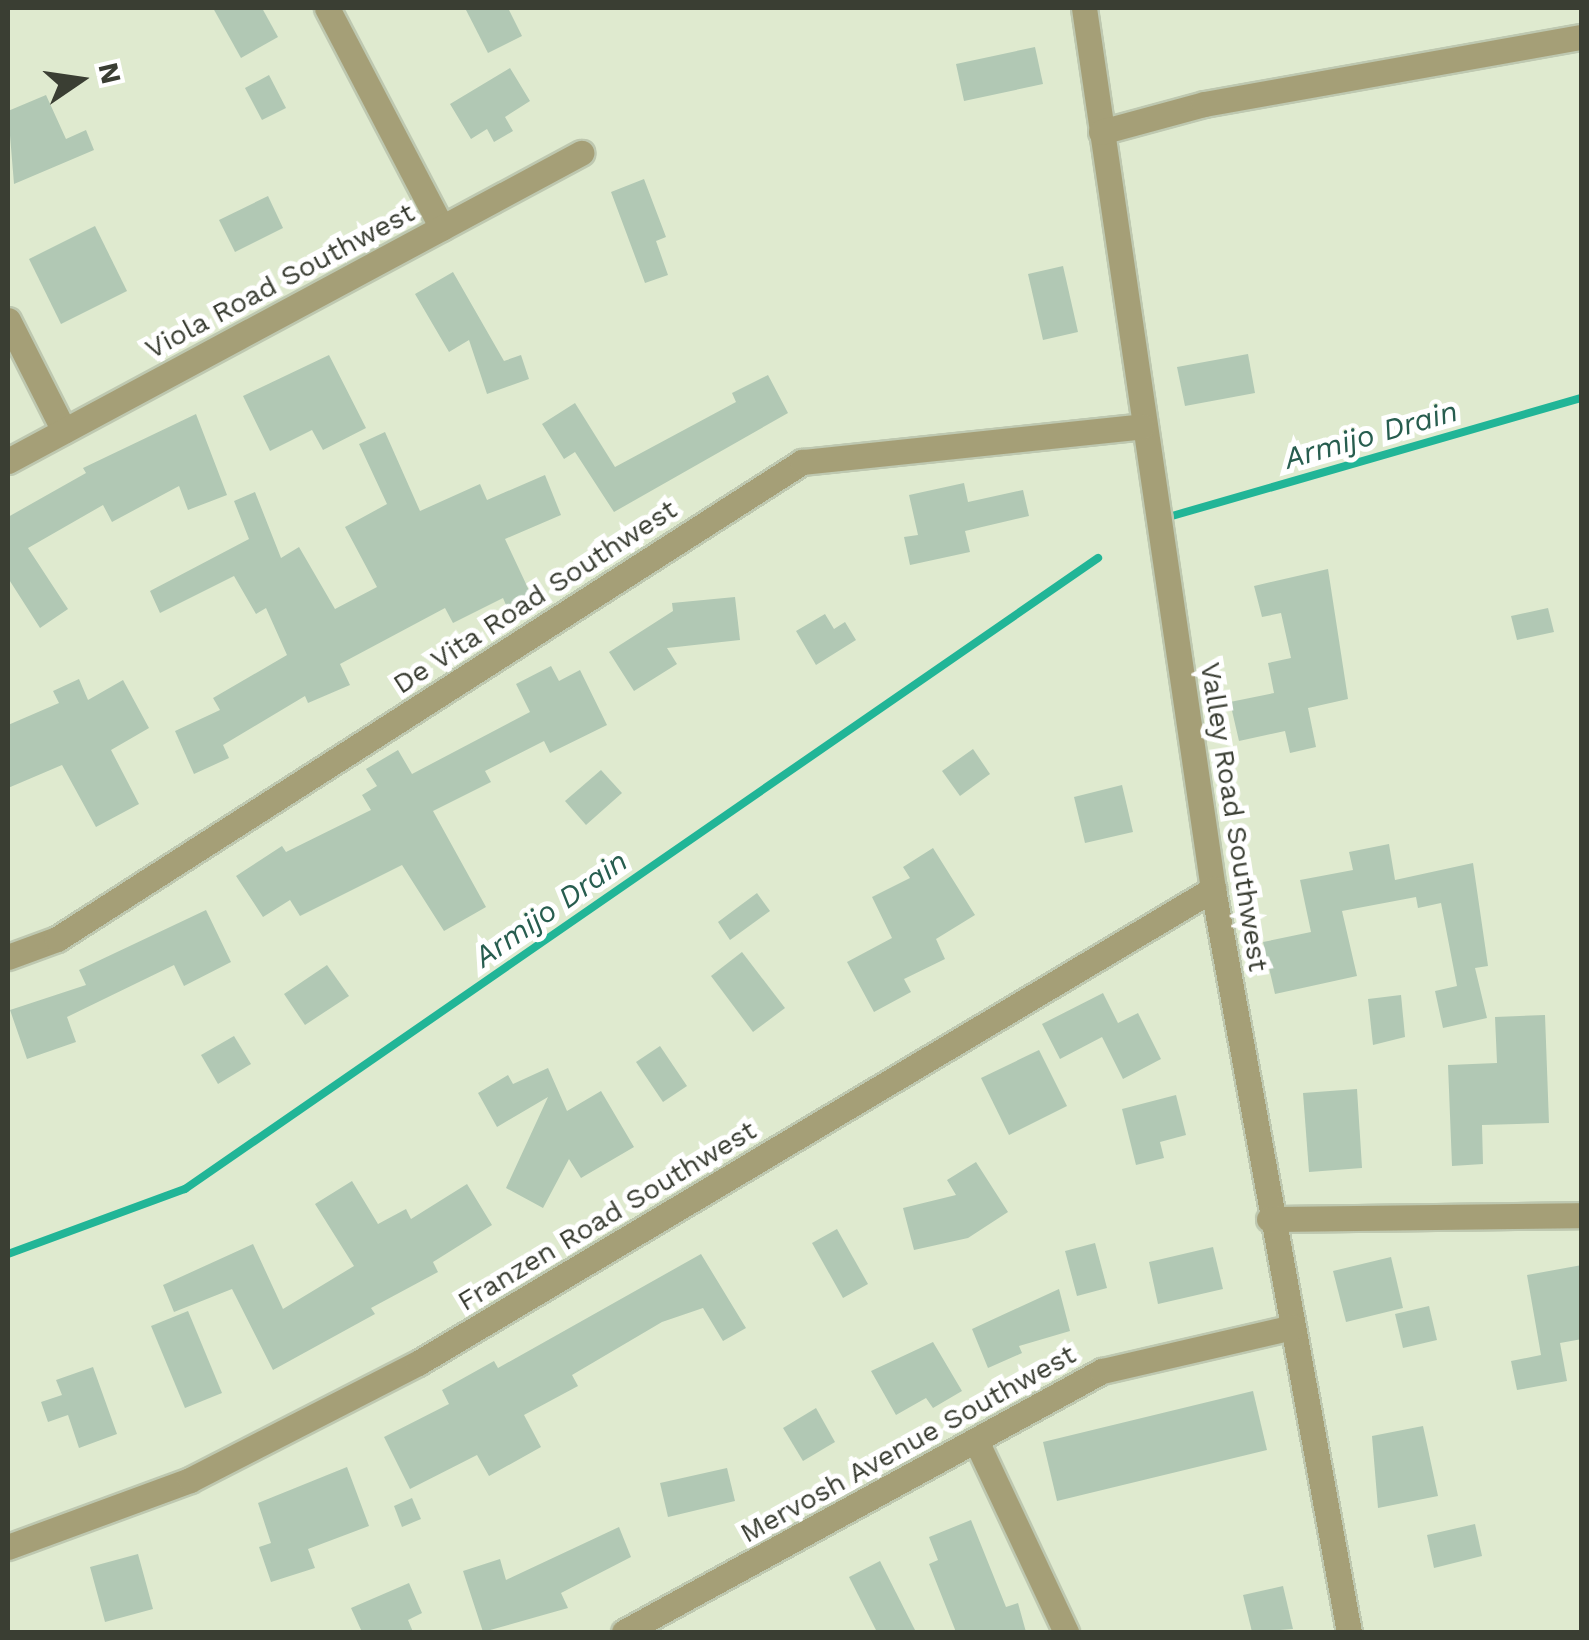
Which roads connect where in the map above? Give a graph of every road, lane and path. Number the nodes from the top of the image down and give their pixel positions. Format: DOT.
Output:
graph roads {
  1 [pos="327,8"];
  2 [pos="1084,8"];
  3 [pos="1582,37"];
  4 [pos="1101,132"];
  5 [pos="581,153"];
  6 [pos="442,228"];
  7 [pos="8,320"];
  8 [pos="1142,426"];
  9 [pos="64,431"];
  10 [pos="8,461"];
  11 [pos="1213,889"];
  12 [pos="8,956"];
  13 [pos="1582,1216"];
  14 [pos="1270,1219"];
  15 [pos="1292,1327"];
  16 [pos="978,1445"];
  17 [pos="8,1547"];
  18 [pos="624,1632"];
  19 [pos="1066,1632"];
  20 [pos="1349,1632"];
  1 -- 6 [label="street"];
  2 -- 4 [label="street, Valley Road Southwest"];
  3 -- 4 [label="street"];
  4 -- 8 [label="street, Valley Road Southwest"];
  5 -- 6 [label="street, Viola Road Southwest"];
  6 -- 9 [label="street, Viola Road Southwest"];
  7 -- 9 [label="street"];
  8 -- 11 [label="street, Valley Road Southwest"];
  8 -- 12 [label="street, De Vita Road Southwest"];
  9 -- 10 [label="street, Viola Road Southwest"];
  11 -- 14 [label="street, Valley Road Southwest"];
  11 -- 17 [label="street, Franzen Road Southwest"];
  13 -- 14 [label="street"];
  14 -- 15 [label="street, Valley Road Southwest"];
  15 -- 16 [label="street, Mervosh Avenue Southwest"];
  15 -- 20 [label="street, Valley Road Southwest"];
  16 -- 18 [label="street, Mervosh Avenue Southwest"];
  16 -- 19 [label="street"];
}
